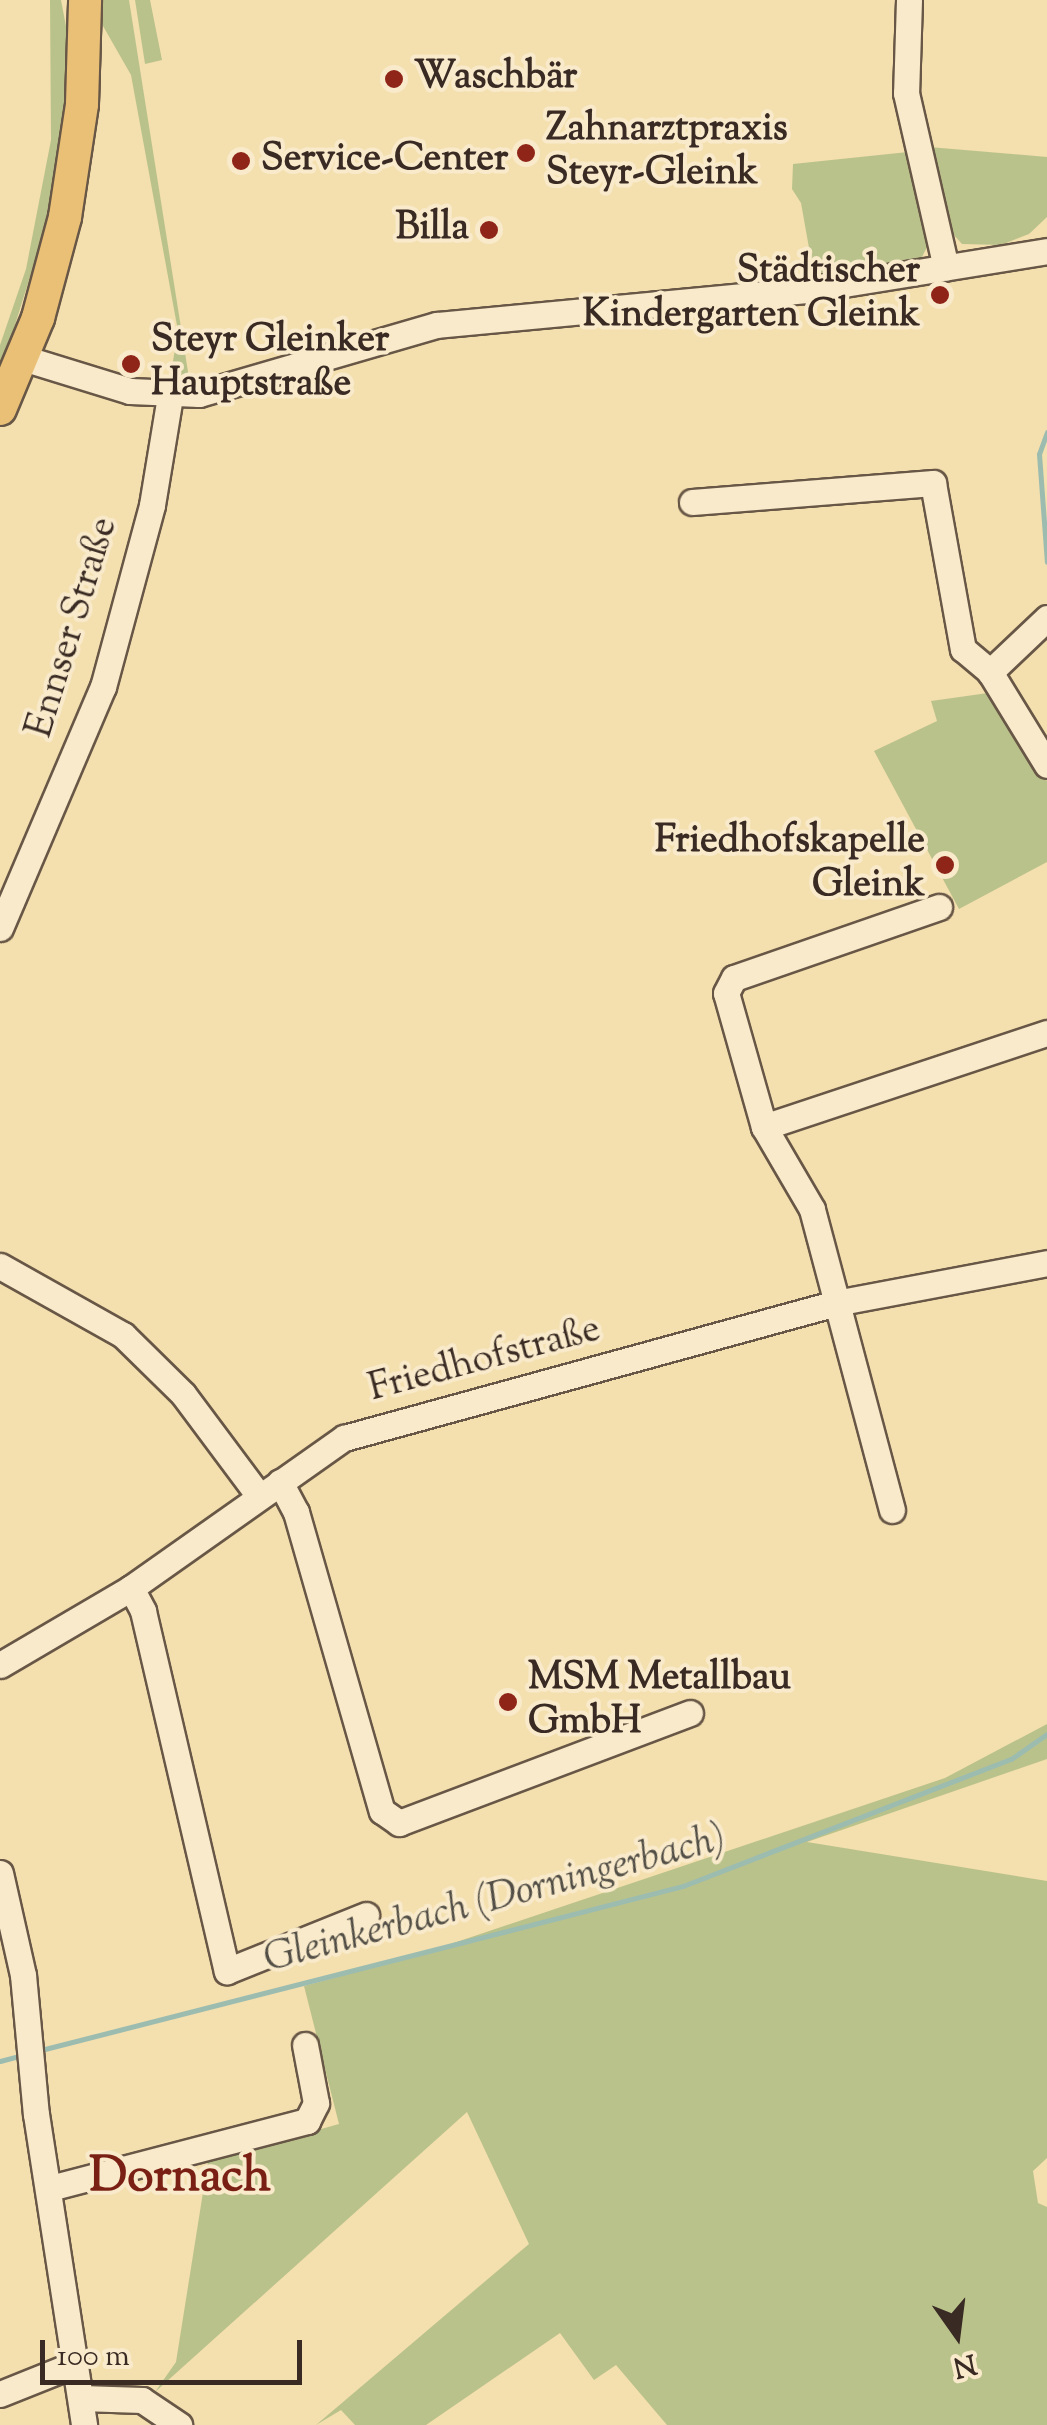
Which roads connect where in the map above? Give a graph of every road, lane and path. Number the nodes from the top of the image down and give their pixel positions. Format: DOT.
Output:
graph roads {
  1 [pos="85,0"];
  2 [pos="909,0"];
  3 [pos="1047,251"];
  4 [pos="946,268"];
  5 [pos="23,358"];
  6 [pos="170,396"];
  7 [pos="0,409"];
  8 [pos="692,502"];
  9 [pos="1047,618"];
  10 [pos="990,672"];
  11 [pos="1047,765"];
  12 [pos="939,907"];
  13 [pos="0,928"];
  14 [pos="1047,1033"];
  15 [pos="764,1127"];
  16 [pos="1047,1264"];
  17 [pos="0,1266"];
  18 [pos="836,1303"];
  19 [pos="270,1489"];
  20 [pos="892,1510"];
  21 [pos="131,1588"];
  22 [pos="0,1665"];
  23 [pos="690,1713"];
  24 [pos="0,1873"];
  25 [pos="366,1915"];
  26 [pos="305,2045"];
  27 [pos="50,2188"];
  28 [pos="75,2364"];
  29 [pos="0,2394"];
  30 [pos="80,2398"];
  31 [pos="84,2425"];
  32 [pos="179,2425"];
  1 -- 5 [label="main road"];
  2 -- 4 [label="street"];
  3 -- 4 [label="street"];
  4 -- 6 [label="street"];
  5 -- 6 [label="street"];
  5 -- 7 [label="main road"];
  6 -- 13 [label="street, Ennser Straße"];
  8 -- 10 [label="street"];
  9 -- 10 [label="street"];
  10 -- 11 [label="street"];
  12 -- 15 [label="street"];
  14 -- 15 [label="street"];
  15 -- 18 [label="street"];
  16 -- 18 [label="street, Friedhofstraße"];
  17 -- 19 [label="street"];
  18 -- 19 [label="street, Friedhofstraße"];
  18 -- 20 [label="street"];
  19 -- 21 [label="street, Friedhofstraße"];
  19 -- 23 [label="street"];
  21 -- 22 [label="street, Friedhofstraße"];
  21 -- 25 [label="street"];
  24 -- 27 [label="street"];
  26 -- 27 [label="street"];
  27 -- 28 [label="street"];
  28 -- 29 [label="street"];
  28 -- 30 [label="street"];
  30 -- 31 [label="street"];
  30 -- 32 [label="street"];
}
